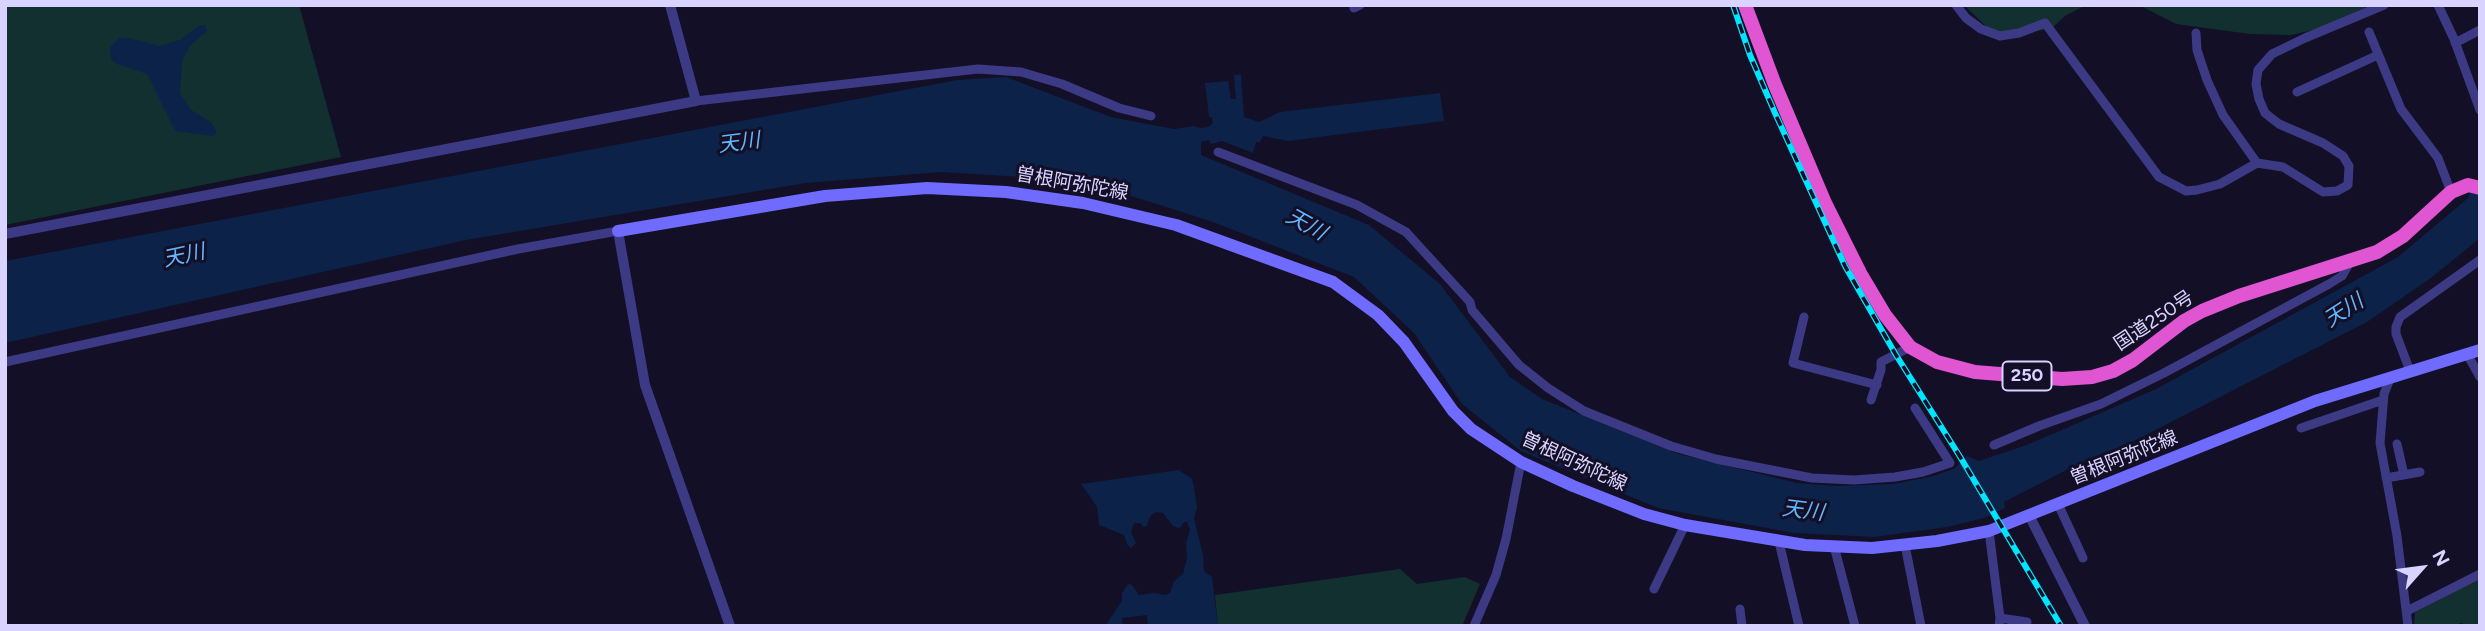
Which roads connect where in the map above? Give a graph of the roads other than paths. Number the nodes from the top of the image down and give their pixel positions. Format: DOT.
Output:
graph roads {
  1 [pos="670,5"];
  2 [pos="1745,5"];
  3 [pos="1956,5"];
  4 [pos="2384,5"];
  5 [pos="2438,5"];
  6 [pos="2480,30"];
  7 [pos="2370,32"];
  8 [pos="2196,33"];
  9 [pos="2455,43"];
  10 [pos="2378,55"];
  11 [pos="2297,92"];
  12 [pos="696,102"];
  13 [pos="2480,110"];
  14 [pos="1151,116"];
  15 [pos="1218,152"];
  16 [pos="2257,163"];
  17 [pos="2477,185"];
  18 [pos="2451,192"];
  19 [pos="618,231"];
  20 [pos="5,234"];
  21 [pos="2480,260"];
  22 [pos="2350,262"];
  23 [pos="1804,317"];
  24 [pos="1910,347"];
  25 [pos="2480,350"];
  26 [pos="2467,354"];
  27 [pos="5,362"];
  28 [pos="2410,371"];
  29 [pos="2391,376"];
  30 [pos="2480,377"];
  31 [pos="1877,385"];
  32 [pos="1871,400"];
  33 [pos="2384,400"];
  34 [pos="1915,408"];
  35 [pos="2301,428"];
  36 [pos="2397,444"];
  37 [pos="1994,446"];
  38 [pos="1521,462"];
  39 [pos="2420,472"];
  40 [pos="2404,475"];
  41 [pos="2386,478"];
  42 [pos="2058,504"];
  43 [pos="2029,515"];
  44 [pos="1685,525"];
  45 [pos="1989,531"];
  46 [pos="1779,542"];
  47 [pos="1905,545"];
  48 [pos="1834,546"];
  49 [pos="2083,558"];
  50 [pos="2480,575"];
  51 [pos="1654,589"];
  52 [pos="1740,609"];
  53 [pos="2409,621"];
  54 [pos="1999,622"];
  55 [pos="730,626"];
  56 [pos="1474,626"];
  57 [pos="1742,626"];
  58 [pos="1799,626"];
  59 [pos="1855,626"];
  60 [pos="1921,626"];
  61 [pos="2026,626"];
  62 [pos="2085,626"];
  1 -- 12 [label="street"];
  2 -- 24 [label="highway, 国道250号 / 250"];
  3 -- 16 [label="street"];
  4 -- 16 [label="street"];
  5 -- 9 [label="street"];
  6 -- 9 [label="street"];
  7 -- 10 [label="street"];
  8 -- 16 [label="street"];
  9 -- 13 [label="street"];
  10 -- 11 [label="street"];
  10 -- 18 [label="street"];
  12 -- 14 [label="street"];
  12 -- 20 [label="street"];
  15 -- 34 [label="street"];
  17 -- 18 [label="highway, 国道250号 / 250"];
  18 -- 22 [label="highway, 国道250号 / 250"];
  19 -- 27 [label="street"];
  19 -- 38 [label="main road, 曽根阿弥陀線"];
  19 -- 55 [label="street"];
  21 -- 28 [label="street"];
  22 -- 24 [label="highway, 国道250号 / 250"];
  22 -- 37 [label="street"];
  23 -- 31 [label="street"];
  24 -- 31 [label="street"];
  25 -- 26 [label="main road, 曽根阿弥陀線"];
  26 -- 28 [label="main road, 曽根阿弥陀線"];
  26 -- 30 [label="street"];
  28 -- 29 [label="main road, 曽根阿弥陀線"];
  29 -- 33 [label="street"];
  29 -- 42 [label="main road, 曽根阿弥陀線"];
  31 -- 32 [label="street"];
  33 -- 35 [label="street"];
  33 -- 41 [label="street"];
  36 -- 40 [label="street"];
  38 -- 44 [label="main road, 曽根阿弥陀線"];
  38 -- 56 [label="street"];
  39 -- 40 [label="street"];
  40 -- 41 [label="street"];
  41 -- 53 [label="street"];
  42 -- 43 [label="main road, 曽根阿弥陀線"];
  42 -- 49 [label="street"];
  43 -- 45 [label="main road, 曽根阿弥陀線"];
  43 -- 62 [label="street"];
  44 -- 46 [label="main road, 曽根阿弥陀線"];
  44 -- 51 [label="street"];
  45 -- 47 [label="main road, 曽根阿弥陀線"];
  45 -- 54 [label="street"];
  46 -- 48 [label="main road, 曽根阿弥陀線"];
  46 -- 58 [label="street"];
  47 -- 48 [label="main road, 曽根阿弥陀線"];
  47 -- 60 [label="street"];
  48 -- 59 [label="street"];
  50 -- 53 [label="street"];
  52 -- 57 [label="street"];
  54 -- 61 [label="street"];
}
